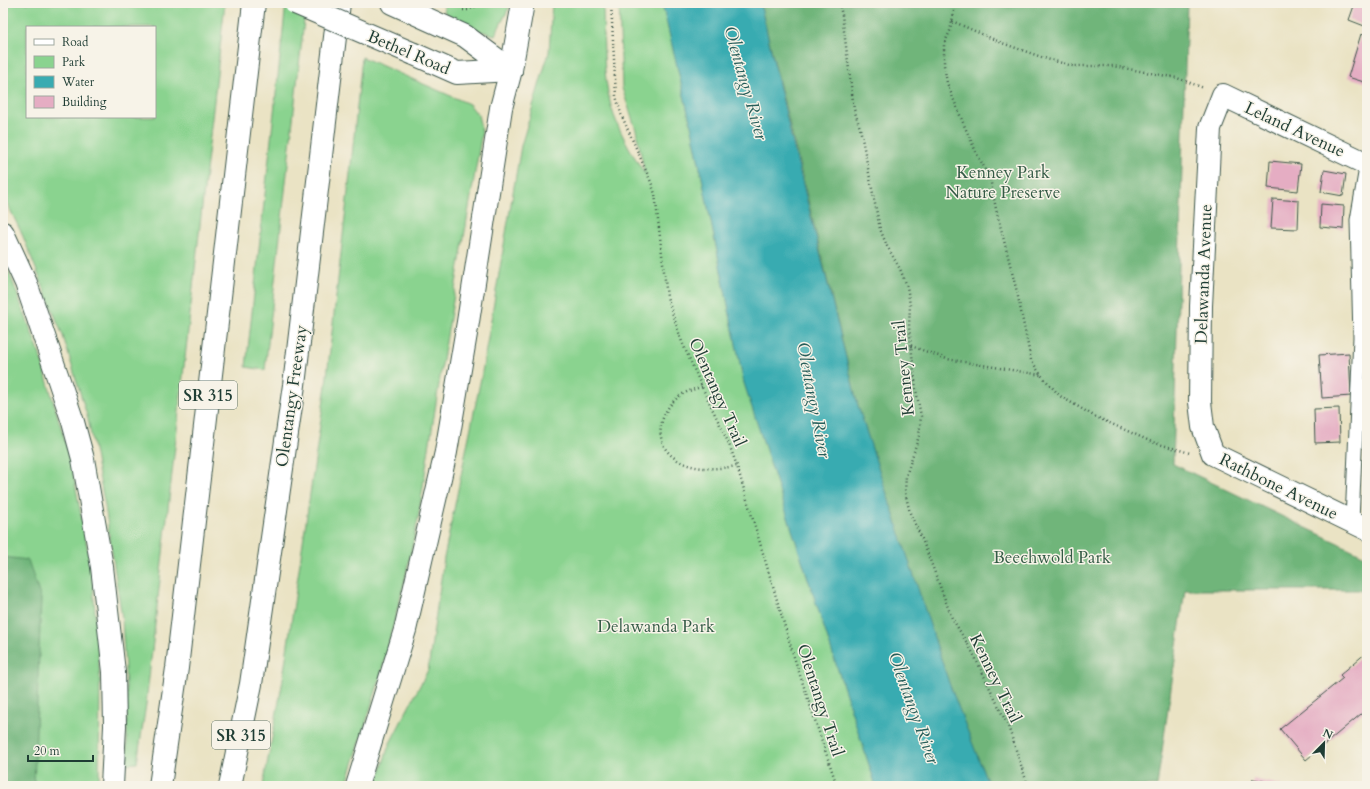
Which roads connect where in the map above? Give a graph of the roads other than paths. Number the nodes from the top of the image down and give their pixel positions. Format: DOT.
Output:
graph roads {
  1 [pos="254,3"];
  2 [pos="295,3"];
  3 [pos="339,3"];
  4 [pos="392,3"];
  5 [pos="523,3"];
  6 [pos="511,70"];
  7 [pos="1223,95"];
  8 [pos="1367,163"];
  9 [pos="3,233"];
  10 [pos="1363,339"];
  11 [pos="1213,454"];
  12 [pos="1359,525"];
  13 [pos="112,786"];
  14 [pos="160,786"];
  15 [pos="230,786"];
  16 [pos="357,786"];
  1 -- 14 [label="main road, SR 315"];
  2 -- 6 [label="main road, Bethel Road, bridge"];
  3 -- 15 [label="main road, Olentangy Freeway / SR 315"];
  4 -- 6 [label="main road"];
  5 -- 6 [label="main road"];
  6 -- 16 [label="main road"];
  7 -- 8 [label="main road, Leland Avenue"];
  7 -- 11 [label="main road, Delawanda Avenue"];
  8 -- 10 [label="lane"];
  9 -- 13 [label="main road"];
  10 -- 12 [label="lane"];
  11 -- 12 [label="main road, Rathbone Avenue"];
}
